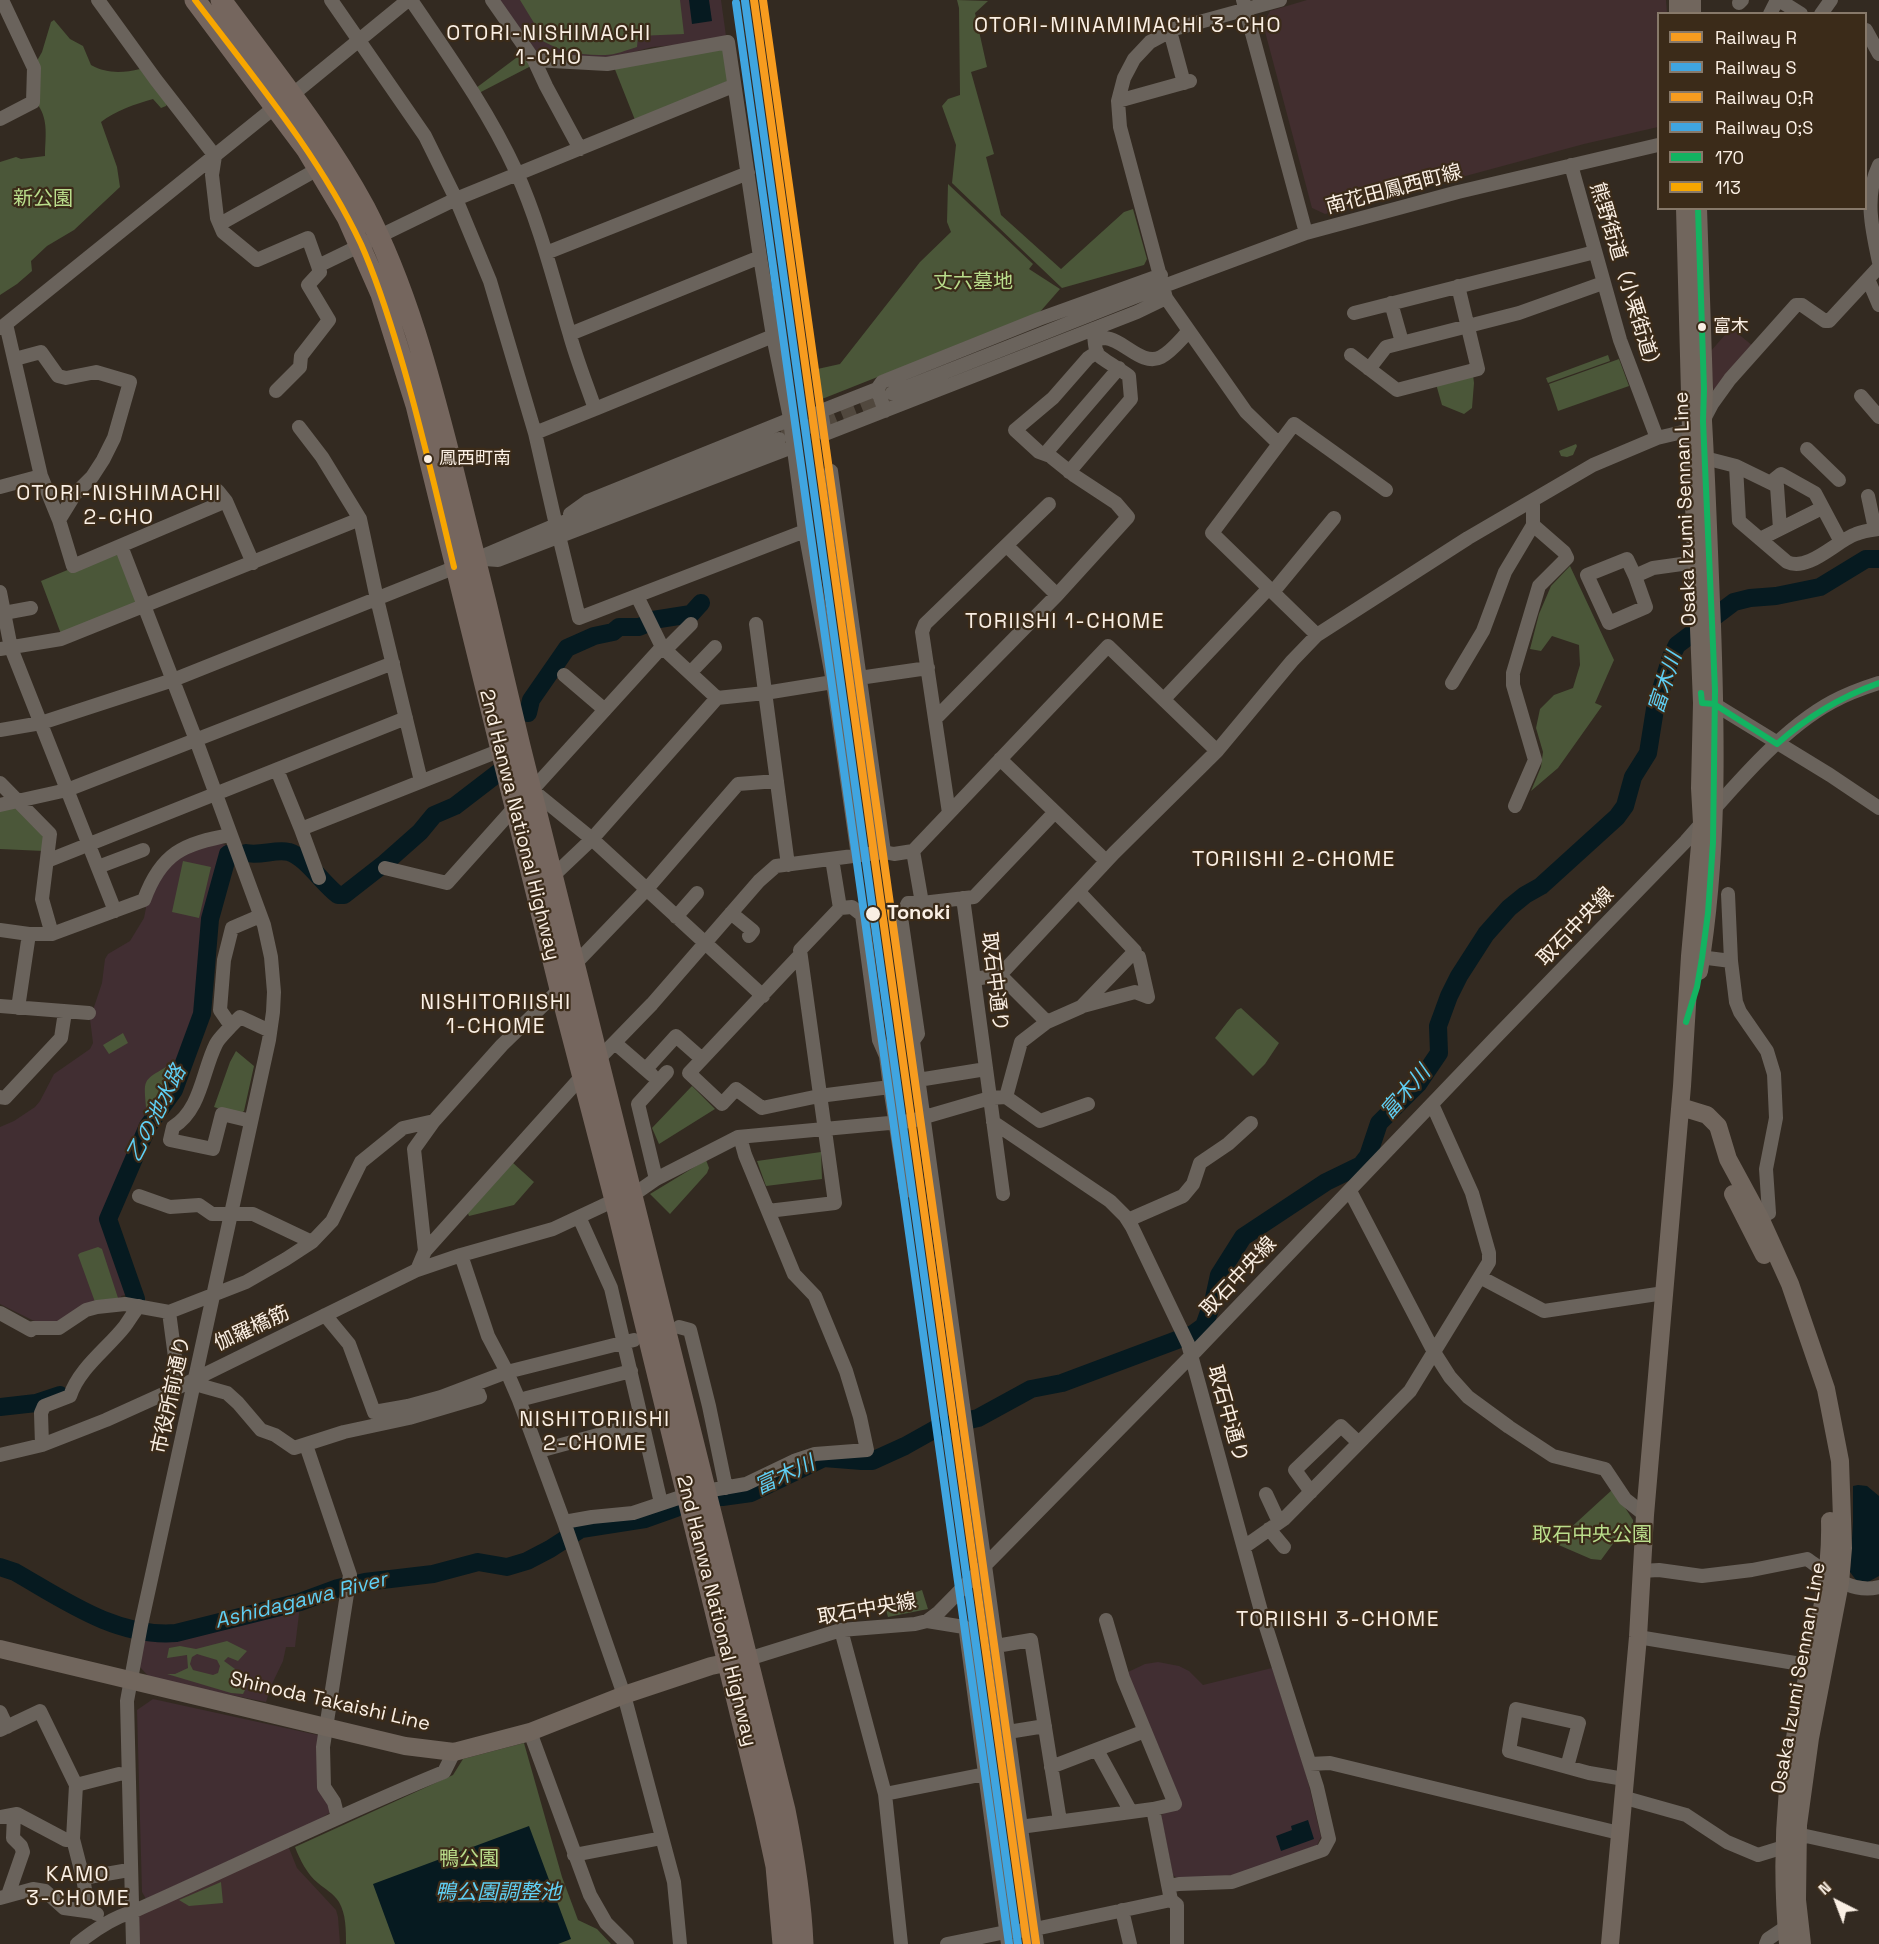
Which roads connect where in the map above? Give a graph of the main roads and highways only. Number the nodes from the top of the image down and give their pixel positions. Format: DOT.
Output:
graph roads {
  1 [pos="195,0"];
  2 [pos="221,0"];
  3 [pos="283,101"];
  4 [pos="1685,210"];
  5 [pos="1698,210"];
  6 [pos="370,242"];
  7 [pos="1697,425"];
  8 [pos="1699,457"];
  9 [pos="1705,625"];
  10 [pos="1680,1114"];
  11 [pos="624,1198"];
  12 [pos="1833,1578"];
  13 [pos="0,1649"];
  14 [pos="738,1660"];
  15 [pos="1791,1844"];
  16 [pos="1787,1935"];
  17 [pos="1607,1942"];
  18 [pos="783,1944"];
  19 [pos="803,1944"];
  20 [pos="1802,1944"];
  1 -- 3 [label="highway, 2nd Hanwa National Highway"];
  2 -- 3 [label="highway, 2nd Hanwa National Highway"];
  3 -- 6 [label="highway, 2nd Hanwa National Highway"];
  3 -- 6 [label="highway, 2nd Hanwa National Highway"];
  4 -- 7 [label="main road, Osaka Izumi Sennan Line"];
  5 -- 7 [label="main road, Osaka Izumi Sennan Line"];
  6 -- 11 [label="highway, 2nd Hanwa National Highway"];
  6 -- 11 [label="highway, 2nd Hanwa National Highway"];
  7 -- 8 [label="main road, Osaka Izumi Sennan Line"];
  8 -- 9 [label="main road, Osaka Izumi Sennan Line"];
  8 -- 9 [label="main road, Osaka Izumi Sennan Line"];
  9 -- 10 [label="main road, Osaka Izumi Sennan Line"];
  10 -- 12 [label="main road, Osaka Izumi Sennan Line"];
  10 -- 12 [label="main road, Osaka Izumi Sennan Line"];
  10 -- 17 [label="main road, Osaka Izumi Sennan Line"];
  11 -- 14 [label="highway, 2nd Hanwa National Highway"];
  12 -- 15 [label="main road, Osaka Izumi Sennan Line"];
  13 -- 14 [label="main road, Shinoda Takaishi Line"];
  14 -- 18 [label="highway, 2nd Hanwa National Highway"];
  14 -- 19 [label="highway, 2nd Hanwa National Highway"];
  15 -- 16 [label="main road, Osaka Izumi Sennan Line"];
  15 -- 20 [label="main road, Osaka Izumi Sennan Line"];
}
